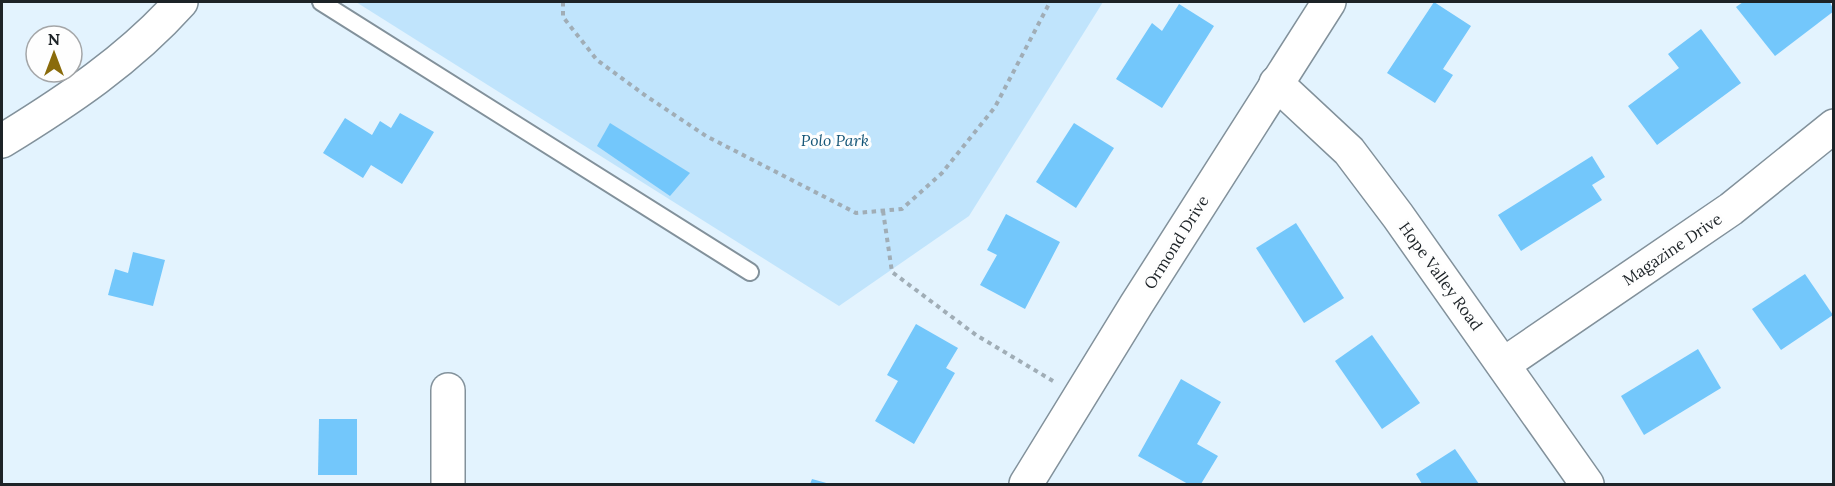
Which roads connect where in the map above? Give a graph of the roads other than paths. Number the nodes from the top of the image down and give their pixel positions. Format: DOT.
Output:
graph roads {
  1 [pos="181,2"];
  2 [pos="321,2"];
  3 [pos="1329,2"];
  4 [pos="1276,83"];
  5 [pos="1833,126"];
  6 [pos="2,141"];
  7 [pos="750,272"];
  8 [pos="1504,364"];
  9 [pos="447,390"];
  10 [pos="447,484"];
  11 [pos="1026,484"];
  12 [pos="1587,484"];
  1 -- 6 [label="street"];
  2 -- 7 [label="lane"];
  3 -- 4 [label="street, Ormond Drive"];
  4 -- 8 [label="street, Hope Valley Road"];
  4 -- 11 [label="street, Ormond Drive"];
  5 -- 8 [label="street, Magazine Drive"];
  8 -- 12 [label="street, Hope Valley Road"];
  9 -- 10 [label="street"];
}
